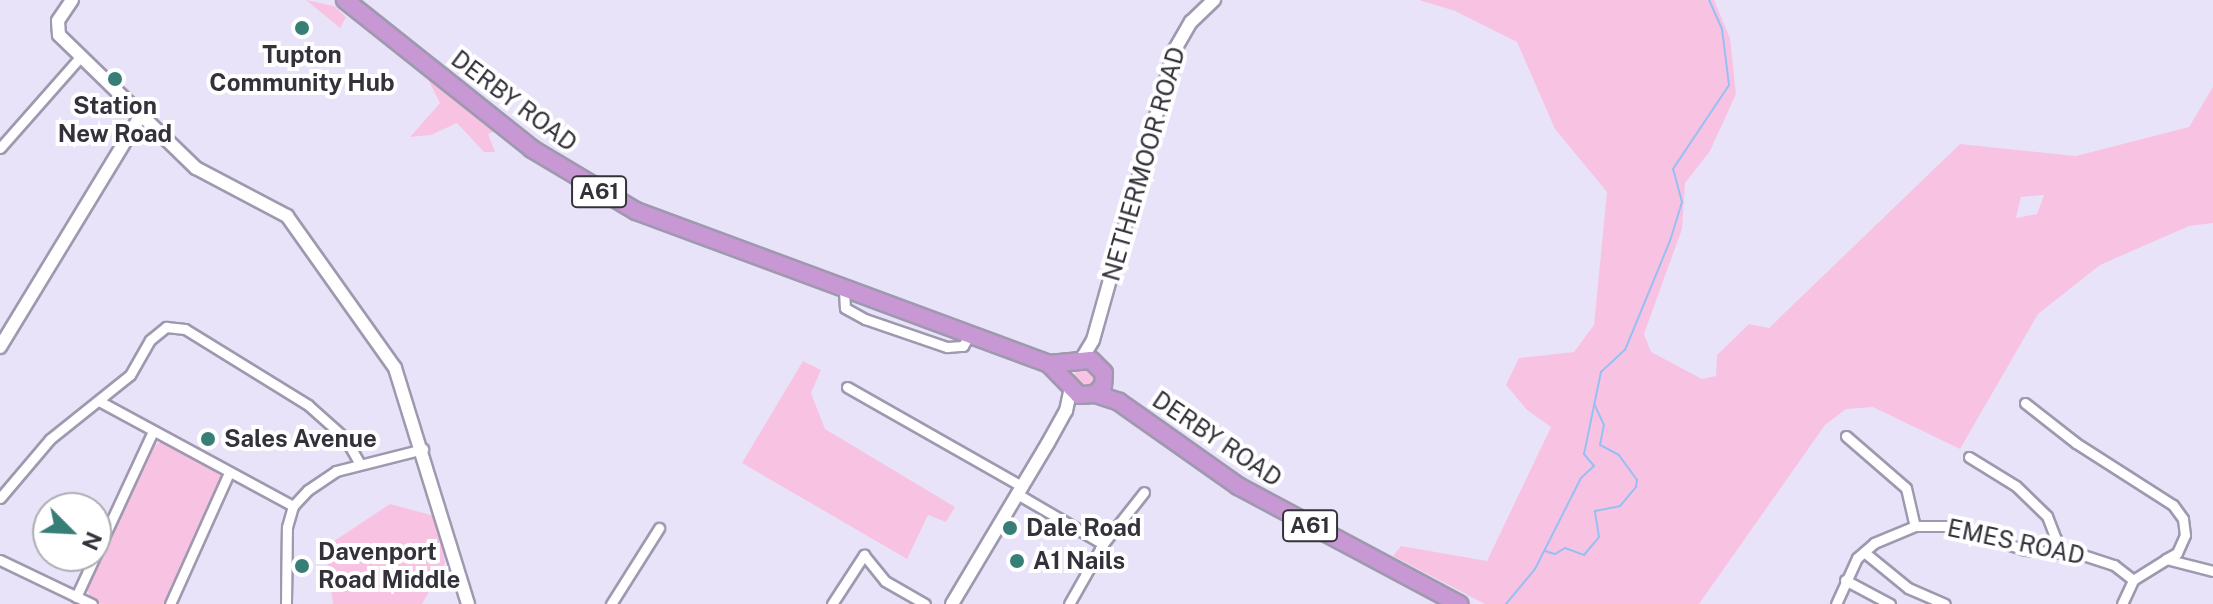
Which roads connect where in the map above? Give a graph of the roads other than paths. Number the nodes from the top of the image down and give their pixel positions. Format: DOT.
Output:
graph roads {
  1 [pos="72,0"];
  2 [pos="345,0"];
  3 [pos="1214,0"];
  4 [pos="81,56"];
  5 [pos="141,115"];
  6 [pos="0,148"];
  7 [pos="0,347"];
  8 [pos="1084,362"];
  9 [pos="1049,364"];
  10 [pos="1105,380"];
  11 [pos="847,387"];
  12 [pos="1079,390"];
  13 [pos="99,401"];
  14 [pos="1119,402"];
  15 [pos="2025,403"];
  16 [pos="153,431"];
  17 [pos="1846,436"];
  18 [pos="423,449"];
  19 [pos="1969,457"];
  20 [pos="360,464"];
  21 [pos="229,473"];
  22 [pos="1021,491"];
  23 [pos="1144,492"];
  24 [pos="0,498"];
  25 [pos="293,506"];
  26 [pos="112,520"];
  27 [pos="1915,526"];
  28 [pos="659,528"];
  29 [pos="1103,544"];
  30 [pos="1864,552"];
  31 [pos="2054,552"];
  32 [pos="2166,559"];
  33 [pos="0,560"];
  34 [pos="2213,571"];
  35 [pos="88,572"];
  36 [pos="1845,580"];
  37 [pos="2133,580"];
  38 [pos="76,597"];
  39 [pos="92,604"];
  40 [pos="170,604"];
  41 [pos="286,604"];
  42 [pos="468,604"];
  43 [pos="611,604"];
  44 [pos="832,604"];
  45 [pos="925,604"];
  46 [pos="952,604"];
  47 [pos="1069,604"];
  48 [pos="1459,604"];
  49 [pos="1836,604"];
  50 [pos="1890,604"];
  51 [pos="1945,604"];
  52 [pos="2122,604"];
  1 -- 4 [label="street"];
  2 -- 9 [label="highway, DERBY ROAD / A61"];
  3 -- 8 [label="street, NETHERMOOR ROAD"];
  4 -- 5 [label="street"];
  4 -- 6 [label="street"];
  5 -- 7 [label="street"];
  5 -- 18 [label="street"];
  8 -- 9 [label="highway, A61"];
  8 -- 10 [label="highway, DERBY ROAD"];
  8 -- 12 [label="highway"];
  9 -- 12 [label="highway, A61"];
  10 -- 12 [label="highway"];
  10 -- 14 [label="highway, DERBY ROAD / A61"];
  11 -- 22 [label="street"];
  12 -- 14 [label="highway, DERBY ROAD / A61"];
  12 -- 22 [label="street"];
  13 -- 16 [label="street"];
  13 -- 20 [label="street"];
  13 -- 24 [label="street"];
  14 -- 48 [label="highway, DERBY ROAD / A61"];
  15 -- 32 [label="street"];
  16 -- 21 [label="street"];
  16 -- 26 [label="street"];
  17 -- 27 [label="street"];
  18 -- 20 [label="street"];
  18 -- 42 [label="street"];
  19 -- 31 [label="street"];
  20 -- 25 [label="street"];
  21 -- 25 [label="street"];
  21 -- 40 [label="street"];
  22 -- 29 [label="street"];
  22 -- 46 [label="street"];
  23 -- 29 [label="street"];
  25 -- 41 [label="street"];
  27 -- 30 [label="street, EMES ROAD"];
  27 -- 31 [label="street, EMES ROAD"];
  28 -- 43 [label="street"];
  29 -- 47 [label="street"];
  30 -- 36 [label="street, EMES ROAD"];
  30 -- 51 [label="street"];
  31 -- 37 [label="street, EMES ROAD"];
  32 -- 34 [label="street"];
  32 -- 37 [label="street"];
  33 -- 38 [label="street"];
  35 -- 38 [label="street"];
  36 -- 49 [label="street, EMES ROAD"];
  36 -- 50 [label="street"];
  37 -- 52 [label="street"];
  38 -- 39 [label="street"];
  44 -- 45 [label="street"];
}
